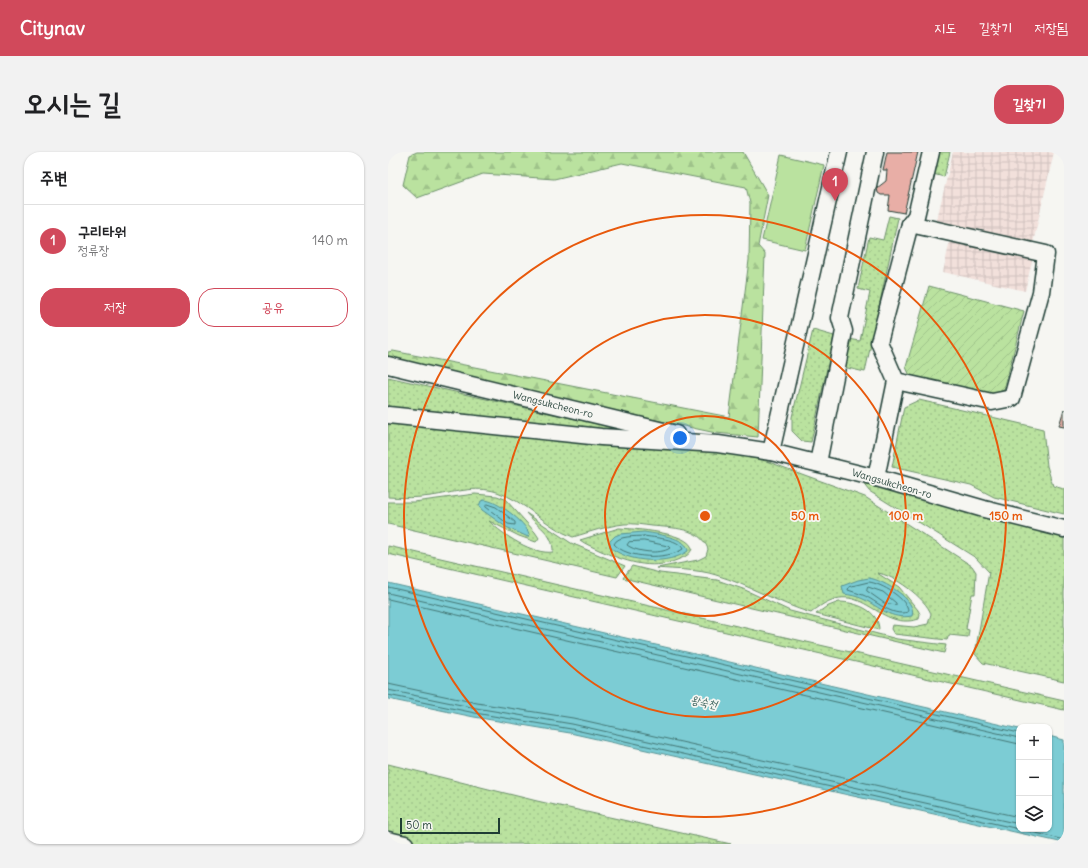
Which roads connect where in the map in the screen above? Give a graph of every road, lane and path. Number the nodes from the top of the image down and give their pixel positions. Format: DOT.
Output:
graph roads {
  1 [pos="839,152"];
  2 [pos="875,152"];
  3 [pos="931,152"];
  4 [pos="910,224"];
  5 [pos="388,365"];
  6 [pos="896,382"];
  7 [pos="388,416"];
  8 [pos="718,444"];
  9 [pos="771,452"];
  10 [pos="818,463"];
  11 [pos="876,478"];
  12 [pos="1064,529"];
  13 [pos="388,840"];
  14 [pos="405,844"];
  1 -- 9 [label="street"];
  2 -- 10 [label="street"];
  3 -- 4 [label="street"];
  4 -- 6 [label="street"];
  4 -- 6 [label="street"];
  5 -- 8 [label="street, Wangsukcheon-ro"];
  6 -- 11 [label="street"];
  7 -- 8 [label="street, Wangsukcheon-ro"];
  8 -- 9 [label="street, Wangsukcheon-ro"];
  9 -- 10 [label="street, Wangsukcheon-ro"];
  10 -- 11 [label="street, Wangsukcheon-ro"];
  11 -- 12 [label="street, Wangsukcheon-ro"];
  13 -- 14 [label="street"];
}
